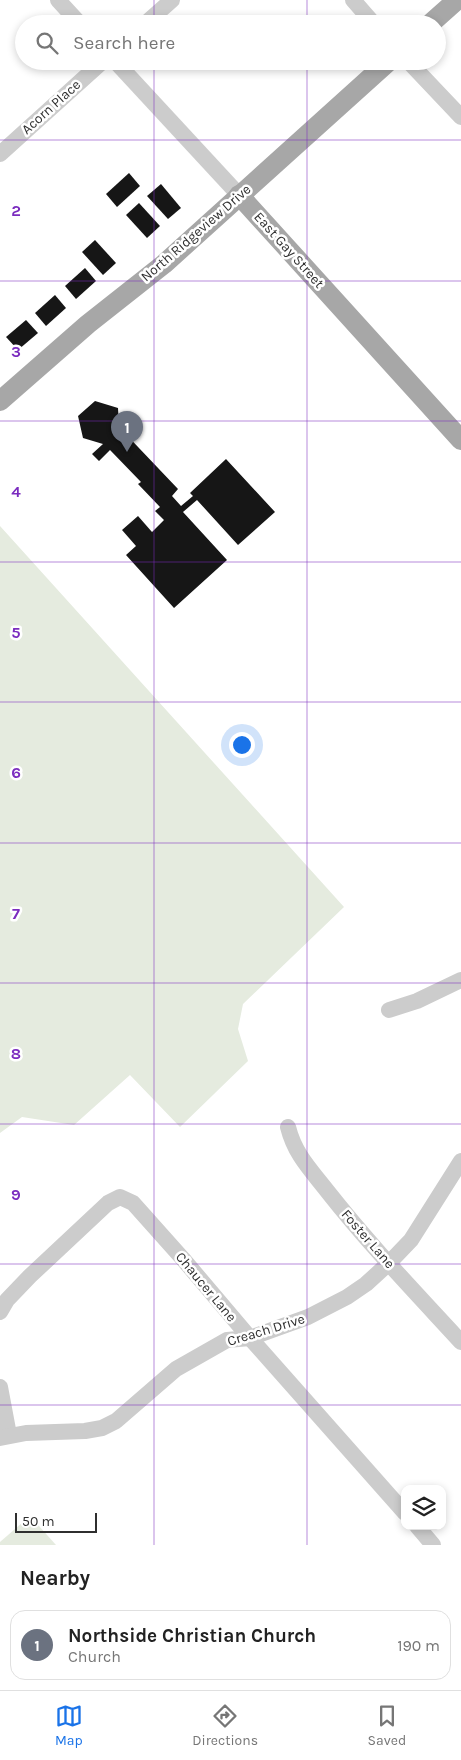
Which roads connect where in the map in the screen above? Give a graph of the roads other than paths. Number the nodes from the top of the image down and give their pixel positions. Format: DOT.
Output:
graph roads {
  1 [pos="58,0"];
  2 [pos="172,0"];
  3 [pos="353,0"];
  4 [pos="457,0"];
  5 [pos="72,15"];
  6 [pos="155,15"];
  7 [pos="366,15"];
  8 [pos="440,15"];
  9 [pos="93,70"];
  10 [pos="123,70"];
  11 [pos="379,70"];
  12 [pos="417,70"];
  13 [pos="461,117"];
  14 [pos="0,154"];
  15 [pos="239,195"];
  16 [pos="0,401"];
  17 [pos="461,440"];
  18 [pos="461,980"];
  19 [pos="389,1010"];
  20 [pos="288,1127"];
  21 [pos="461,1162"];
  22 [pos="389,1263"];
  23 [pos="0,1312"];
  24 [pos="250,1338"];
  25 [pos="461,1342"];
  26 [pos="0,1387"];
  27 [pos="5,1437"];
  28 [pos="401,1508"];
  29 [pos="420,1530"];
  30 [pos="433,1545"];
  1 -- 5 [label="street"];
  2 -- 6 [label="street"];
  3 -- 7 [label="street"];
  4 -- 8 [label="main road"];
  9 -- 14 [label="street, Acorn Place"];
  10 -- 15 [label="street, East Gay Street"];
  11 -- 15 [label="main road, North Ridgeview Drive"];
  12 -- 13 [label="street"];
  15 -- 16 [label="main road, North Ridgeview Drive"];
  15 -- 17 [label="main road, East Gay Street"];
  18 -- 19 [label="street"];
  20 -- 22 [label="street, Foster Lane"];
  21 -- 22 [label="street, Creach Drive"];
  22 -- 24 [label="street, Creach Drive"];
  22 -- 25 [label="street, Foster Lane"];
  23 -- 24 [label="street, Chaucer Lane"];
  24 -- 27 [label="street, Creach Drive"];
  24 -- 28 [label="street, Chaucer Lane"];
  26 -- 27 [label="street"];
  29 -- 30 [label="street"];
}
